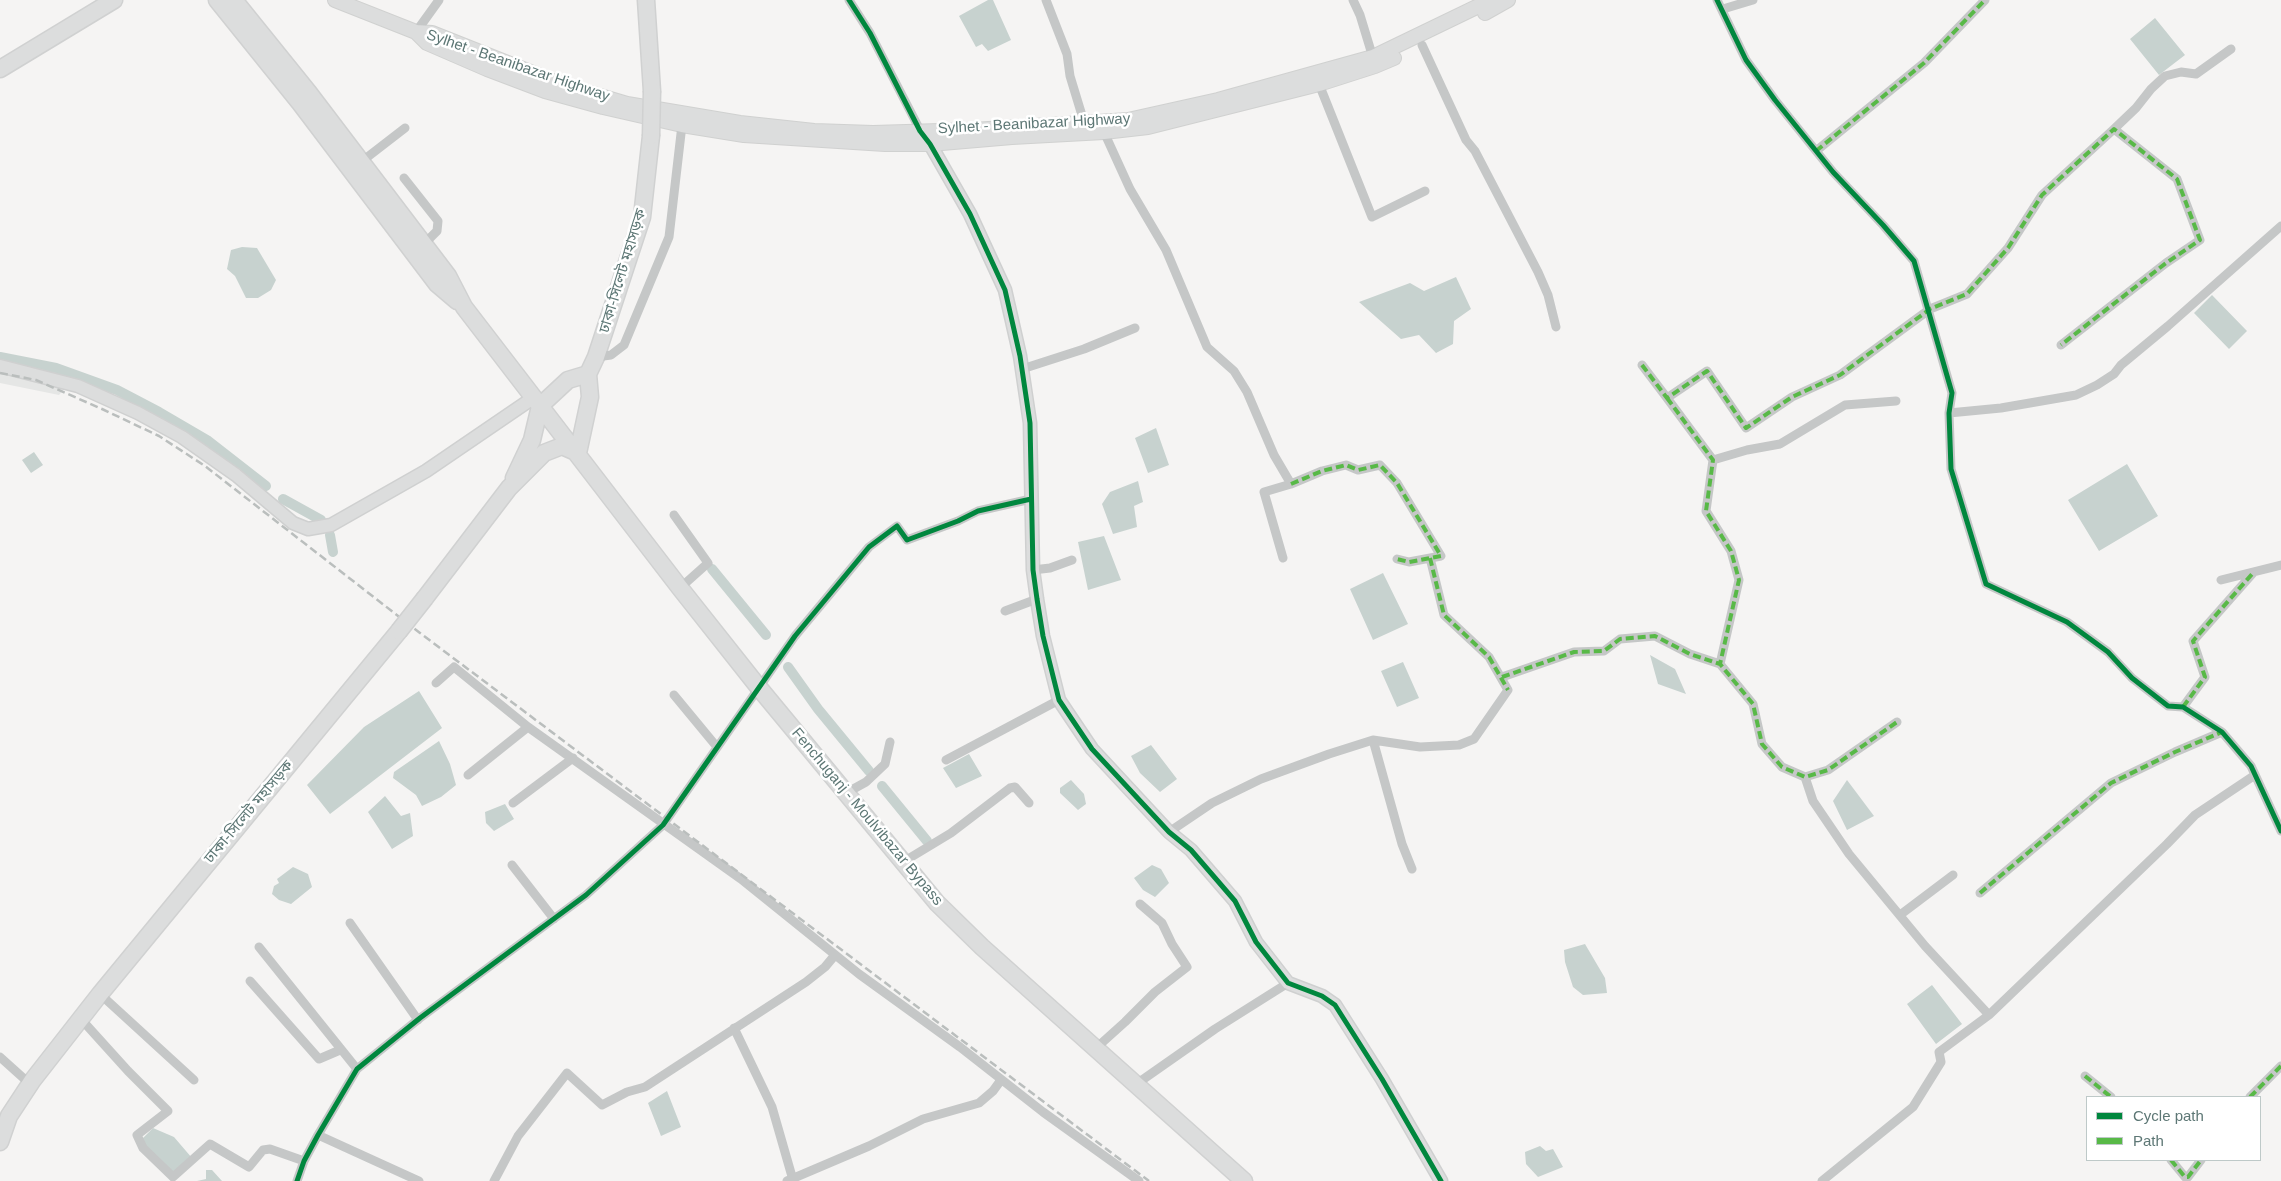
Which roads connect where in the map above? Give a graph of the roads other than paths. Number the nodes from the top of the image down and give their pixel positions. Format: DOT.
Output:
graph roads {
  1 [pos="93,0"];
  2 [pos="114,0"];
  3 [pos="217,0"];
  4 [pos="234,0"];
  5 [pos="335,0"];
  6 [pos="439,0"];
  7 [pos="646,0"];
  8 [pos="849,0"];
  9 [pos="1046,0"];
  10 [pos="1353,0"];
  11 [pos="1491,0"];
  12 [pos="1508,0"];
  13 [pos="1717,0"];
  14 [pos="1754,0"];
  15 [pos="1985,0"];
  16 [pos="1723,10"];
  17 [pos="416,32"];
  18 [pos="1422,45"];
  19 [pos="2231,49"];
  20 [pos="0,58"];
  21 [pos="1374,61"];
  22 [pos="0,70"];
  23 [pos="1319,84"];
  24 [pos="1084,122"];
  25 [pos="682,125"];
  26 [pos="406,128"];
  27 [pos="2114,129"];
  28 [pos="920,131"];
  29 [pos="1104,132"];
  30 [pos="930,144"];
  31 [pos="1816,151"];
  32 [pos="361,162"];
  33 [pos="404,178"];
  34 [pos="1425,191"];
  35 [pos="2281,226"];
  36 [pos="424,244"];
  37 [pos="464,308"];
  38 [pos="1930,309"];
  39 [pos="1556,327"];
  40 [pos="1135,328"];
  41 [pos="2061,345"];
  42 [pos="596,357"];
  43 [pos="1642,365"];
  44 [pos="0,366"];
  45 [pos="1022,369"];
  46 [pos="588,374"];
  47 [pos="1667,398"];
  48 [pos="1896,401"];
  49 [pos="536,402"];
  50 [pos="1949,413"];
  51 [pos="578,453"];
  52 [pos="1713,460"];
  53 [pos="1290,484"];
  54 [pos="509,488"];
  55 [pos="1031,498"];
  56 [pos="674,515"];
  57 [pos="1283,558"];
  58 [pos="1430,558"];
  59 [pos="1397,559"];
  60 [pos="1072,560"];
  61 [pos="2281,565"];
  62 [pos="1033,570"];
  63 [pos="2253,573"];
  64 [pos="2221,580"];
  65 [pos="680,588"];
  66 [pos="1036,599"];
  67 [pos="1005,612"];
  68 [pos="1720,664"];
  69 [pos="1502,677"];
  70 [pos="436,683"];
  71 [pos="760,689"];
  72 [pos="674,695"];
  73 [pos="1059,700"];
  74 [pos="2183,707"];
  75 [pos="1897,722"];
  76 [pos="528,727"];
  77 [pos="2222,732"];
  78 [pos="1373,740"];
  79 [pos="890,742"];
  80 [pos="717,747"];
  81 [pos="573,758"];
  82 [pos="946,760"];
  83 [pos="468,775"];
  84 [pos="2255,775"];
  85 [pos="1805,777"];
  86 [pos="846,793"];
  87 [pos="512,803"];
  88 [pos="1029,803"];
  89 [pos="663,825"];
  90 [pos="2281,831"];
  91 [pos="1169,832"];
  92 [pos="903,862"];
  93 [pos="512,865"];
  94 [pos="1412,869"];
  95 [pos="1953,875"];
  96 [pos="1980,893"];
  97 [pos="1140,904"];
  98 [pos="1900,915"];
  99 [pos="554,919"];
  100 [pos="350,923"];
  101 [pos="259,947"];
  102 [pos="835,955"];
  103 [pos="250,981"];
  104 [pos="1288,983"];
  105 [pos="100,994"];
  106 [pos="1989,1016"];
  107 [pos="81,1019"];
  108 [pos="418,1020"];
  109 [pos="734,1028"];
  110 [pos="1095,1048"];
  111 [pos="340,1050"];
  112 [pos="0,1057"];
  113 [pos="2281,1066"];
  114 [pos="357,1069"];
  115 [pos="2085,1076"];
  116 [pos="194,1080"];
  117 [pos="1001,1080"];
  118 [pos="30,1084"];
  119 [pos="1135,1084"];
  120 [pos="2110,1096"];
  121 [pos="2251,1096"];
  122 [pos="318,1135"];
  123 [pos="0,1142"];
  124 [pos="304,1161"];
  125 [pos="2172,1161"];
  126 [pos="2200,1161"];
  127 [pos="790,1180"];
  128 [pos="1824,1180"];
  129 [pos="297,1181"];
  130 [pos="419,1181"];
  131 [pos="494,1181"];
  132 [pos="1138,1181"];
  133 [pos="1244,1181"];
  134 [pos="1441,1181"];
  1 -- 20 [label="highway"];
  2 -- 22 [label="highway"];
  3 -- 37 [label="highway"];
  4 -- 32 [label="highway"];
  5 -- 17 [label="main road"];
  6 -- 17 [label="street"];
  7 -- 42 [label="highway, ঢাকা-সিলেট মহাসড়ক, bridge"];
  8 -- 28 [label="street"];
  9 -- 24 [label="street"];
  10 -- 21 [label="street"];
  11 -- 21 [label="main road, Sylhet - Beanibazar Highway"];
  12 -- 18 [label="main road, Sylhet - Beanibazar Highway"];
  13 -- 16 [label="street"];
  14 -- 16 [label="street"];
  15 -- 31 [label="street"];
  16 -- 31 [label="street"];
  17 -- 25 [label="main road, Sylhet - Beanibazar Highway"];
  17 -- 28 [label="main road, Sylhet - Beanibazar Highway"];
  18 -- 21 [label="main road, Sylhet - Beanibazar Highway"];
  18 -- 39 [label="street"];
  19 -- 27 [label="street"];
  21 -- 23 [label="main road, Sylhet - Beanibazar Highway"];
  21 -- 24 [label="main road, Sylhet - Beanibazar Highway"];
  23 -- 29 [label="main road, Sylhet - Beanibazar Highway"];
  23 -- 34 [label="street"];
  24 -- 28 [label="main road, Sylhet - Beanibazar Highway"];
  25 -- 30 [label="main road, Sylhet - Beanibazar Highway"];
  25 -- 42 [label="street"];
  26 -- 32 [label="street"];
  27 -- 38 [label="street"];
  27 -- 41 [label="street"];
  28 -- 30 [label="street"];
  29 -- 30 [label="main road, Sylhet - Beanibazar Highway"];
  29 -- 53 [label="street"];
  30 -- 45 [label="street"];
  31 -- 38 [label="street"];
  32 -- 36 [label="highway"];
  33 -- 36 [label="street"];
  35 -- 50 [label="street"];
  36 -- 37 [label="highway"];
  37 -- 49 [label="highway, Fenchuganj - Moulvibazar Bypass"];
  38 -- 47 [label="street"];
  38 -- 50 [label="street"];
  40 -- 45 [label="street"];
  42 -- 46 [label="highway, ঢাকা-সিলেট মহাসড়ক"];
  43 -- 47 [label="street"];
  44 -- 49 [label="street"];
  45 -- 55 [label="street"];
  46 -- 49 [label="highway"];
  46 -- 51 [label="highway, ঢাকা-সিলেট মহাসড়ক"];
  47 -- 52 [label="street"];
  48 -- 52 [label="street"];
  49 -- 51 [label="highway, Fenchuganj - Moulvibazar Bypass"];
  49 -- 54 [label="highway, ঢাকা-সিলেট মহাসড়ক"];
  50 -- 74 [label="street"];
  51 -- 54 [label="highway, ঢাকা-সিলেট মহাসড়ক"];
  51 -- 65 [label="highway, Fenchuganj - Moulvibazar Bypass"];
  52 -- 68 [label="street"];
  53 -- 57 [label="street"];
  53 -- 58 [label="street"];
  54 -- 105 [label="highway, ঢাকা-সিলেট মহাসড়ক, bridge"];
  55 -- 62 [label="street"];
  55 -- 71 [label="street"];
  56 -- 65 [label="street"];
  58 -- 59 [label="street"];
  58 -- 69 [label="street"];
  60 -- 62 [label="street"];
  61 -- 63 [label="street"];
  62 -- 66 [label="street"];
  63 -- 64 [label="street"];
  63 -- 74 [label="street"];
  65 -- 71 [label="highway, Fenchuganj - Moulvibazar Bypass"];
  66 -- 67 [label="street"];
  66 -- 73 [label="street"];
  68 -- 69 [label="street"];
  68 -- 85 [label="street"];
  69 -- 78 [label="street"];
  70 -- 76 [label="street"];
  71 -- 80 [label="street"];
  71 -- 86 [label="highway, Fenchuganj - Moulvibazar Bypass"];
  72 -- 80 [label="street"];
  73 -- 82 [label="street"];
  73 -- 91 [label="street"];
  74 -- 77 [label="street"];
  75 -- 85 [label="street"];
  76 -- 81 [label="street"];
  76 -- 83 [label="street"];
  77 -- 84 [label="street"];
  77 -- 96 [label="street"];
  78 -- 91 [label="street"];
  78 -- 94 [label="street"];
  79 -- 86 [label="street"];
  80 -- 89 [label="street"];
  81 -- 87 [label="street"];
  81 -- 89 [label="street"];
  84 -- 90 [label="street"];
  84 -- 106 [label="street"];
  85 -- 98 [label="street"];
  86 -- 92 [label="highway, Fenchuganj - Moulvibazar Bypass"];
  88 -- 92 [label="street"];
  89 -- 99 [label="street"];
  89 -- 102 [label="street"];
  91 -- 104 [label="street"];
  92 -- 110 [label="highway, Fenchuganj - Moulvibazar Bypass"];
  93 -- 99 [label="street"];
  95 -- 98 [label="street"];
  97 -- 110 [label="street"];
  98 -- 106 [label="street"];
  99 -- 108 [label="street"];
  100 -- 108 [label="street"];
  101 -- 111 [label="street"];
  102 -- 109 [label="street"];
  102 -- 117 [label="street"];
  103 -- 111 [label="street"];
  104 -- 119 [label="street"];
  104 -- 134 [label="street"];
  105 -- 107 [label="highway, ঢাকা-সিলেট মহাসড়ক"];
  105 -- 116 [label="street"];
  106 -- 128 [label="street"];
  107 -- 118 [label="highway, ঢাকা-সিলেট মহাসড়ক"];
  107 -- 124 [label="street"];
  108 -- 114 [label="street"];
  109 -- 127 [label="street"];
  109 -- 131 [label="street"];
  110 -- 119 [label="highway, Fenchuganj - Moulvibazar Bypass"];
  111 -- 114 [label="street"];
  112 -- 118 [label="street"];
  113 -- 121 [label="street"];
  114 -- 122 [label="street"];
  115 -- 120 [label="street"];
  117 -- 127 [label="street"];
  117 -- 132 [label="street"];
  118 -- 123 [label="highway, ঢাকা-সিলেট মহাসড়ক"];
  119 -- 133 [label="highway, Fenchuganj - Moulvibazar Bypass"];
  122 -- 124 [label="street"];
  122 -- 130 [label="street"];
  124 -- 129 [label="street"];
  125 -- 126 [label="street"];
}
